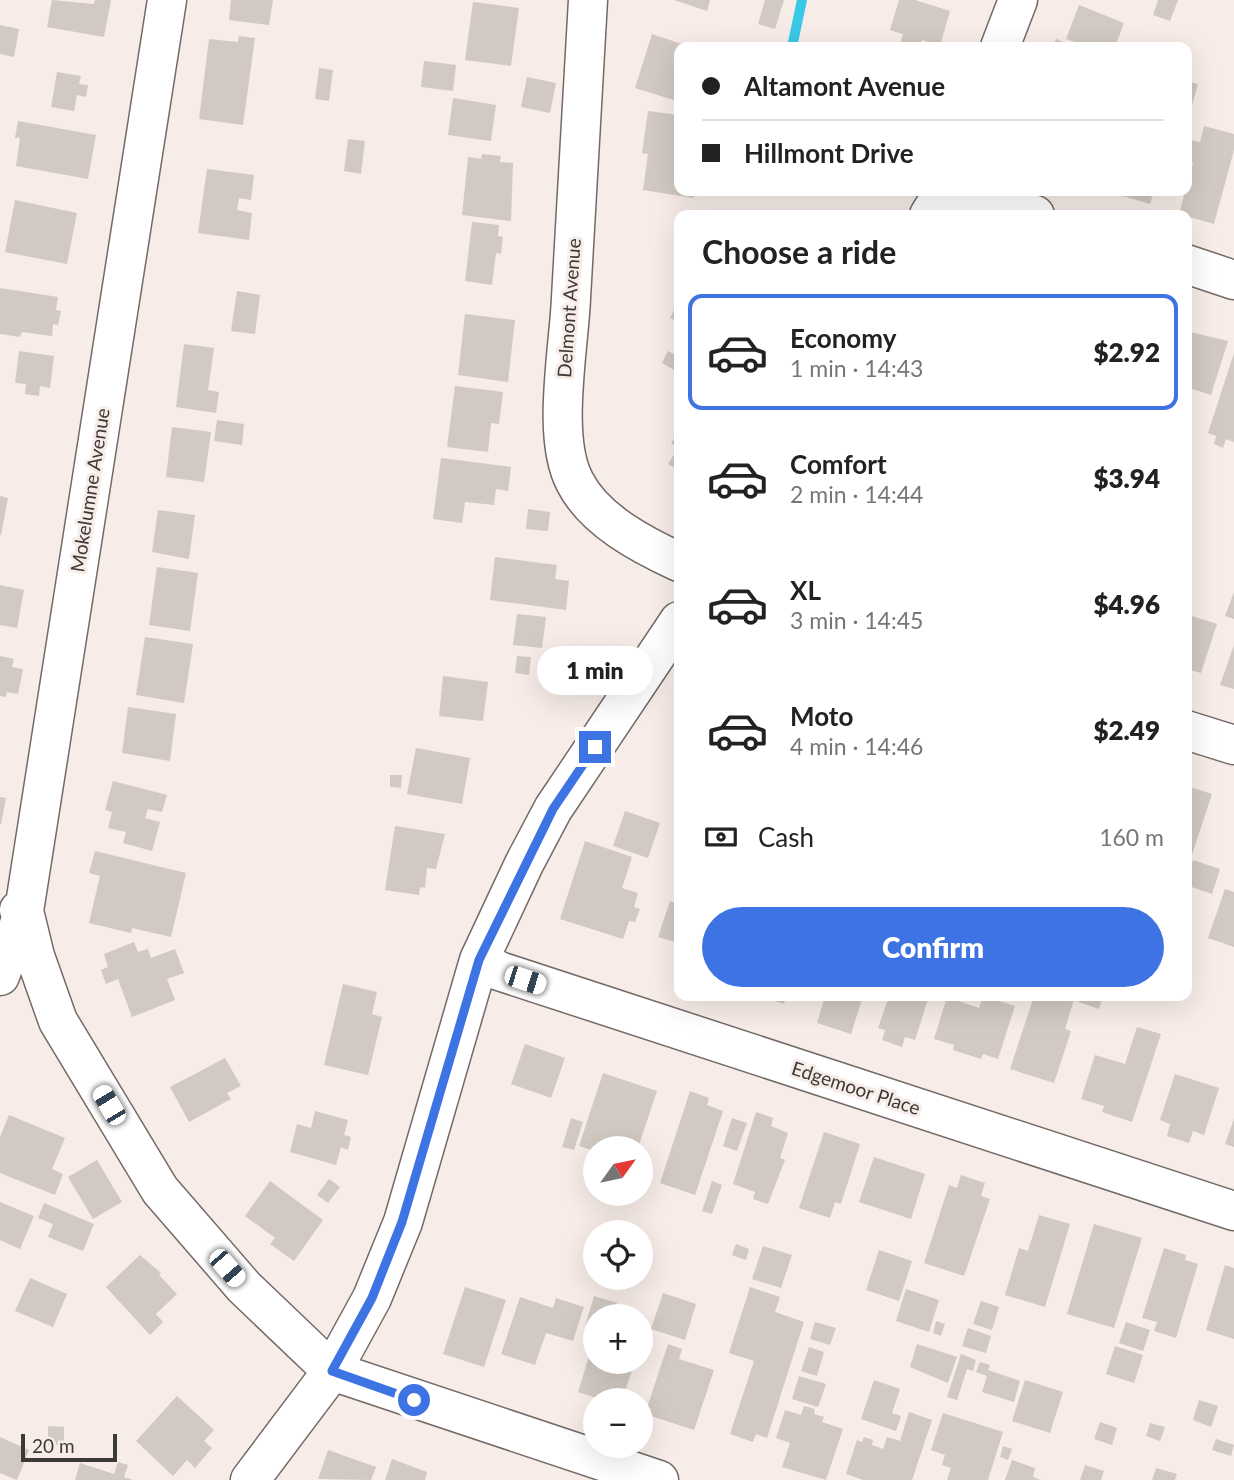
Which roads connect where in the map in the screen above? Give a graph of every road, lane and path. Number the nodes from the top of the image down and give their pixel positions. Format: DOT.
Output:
graph roads {
  1 [pos="167,0"];
  2 [pos="588,0"];
  3 [pos="1018,0"];
  4 [pos="1002,42"];
  5 [pos="974,196"];
  6 [pos="1019,210"];
  7 [pos="1192,266"];
  8 [pos="1234,280"];
  9 [pos="674,559"];
  10 [pos="674,628"];
  11 [pos="1192,732"];
  12 [pos="1234,745"];
  13 [pos="12,909"];
  14 [pos="479,960"];
  15 [pos="0,976"];
  16 [pos="1234,1211"];
  17 [pos="332,1371"];
  18 [pos="250,1480"];
  19 [pos="659,1480"];
  1 -- 13 [label="street, Mokelumne Avenue"];
  2 -- 9 [label="street, Delmont Avenue"];
  3 -- 4 [label="street"];
  5 -- 6 [label="street"];
  7 -- 8 [label="street"];
  10 -- 14 [label="street"];
  11 -- 12 [label="street"];
  13 -- 15 [label="street, Mokelumne Avenue"];
  13 -- 17 [label="street"];
  14 -- 16 [label="street, Edgemoor Place"];
  14 -- 17 [label="street"];
  17 -- 18 [label="street"];
  17 -- 19 [label="street"];
}
